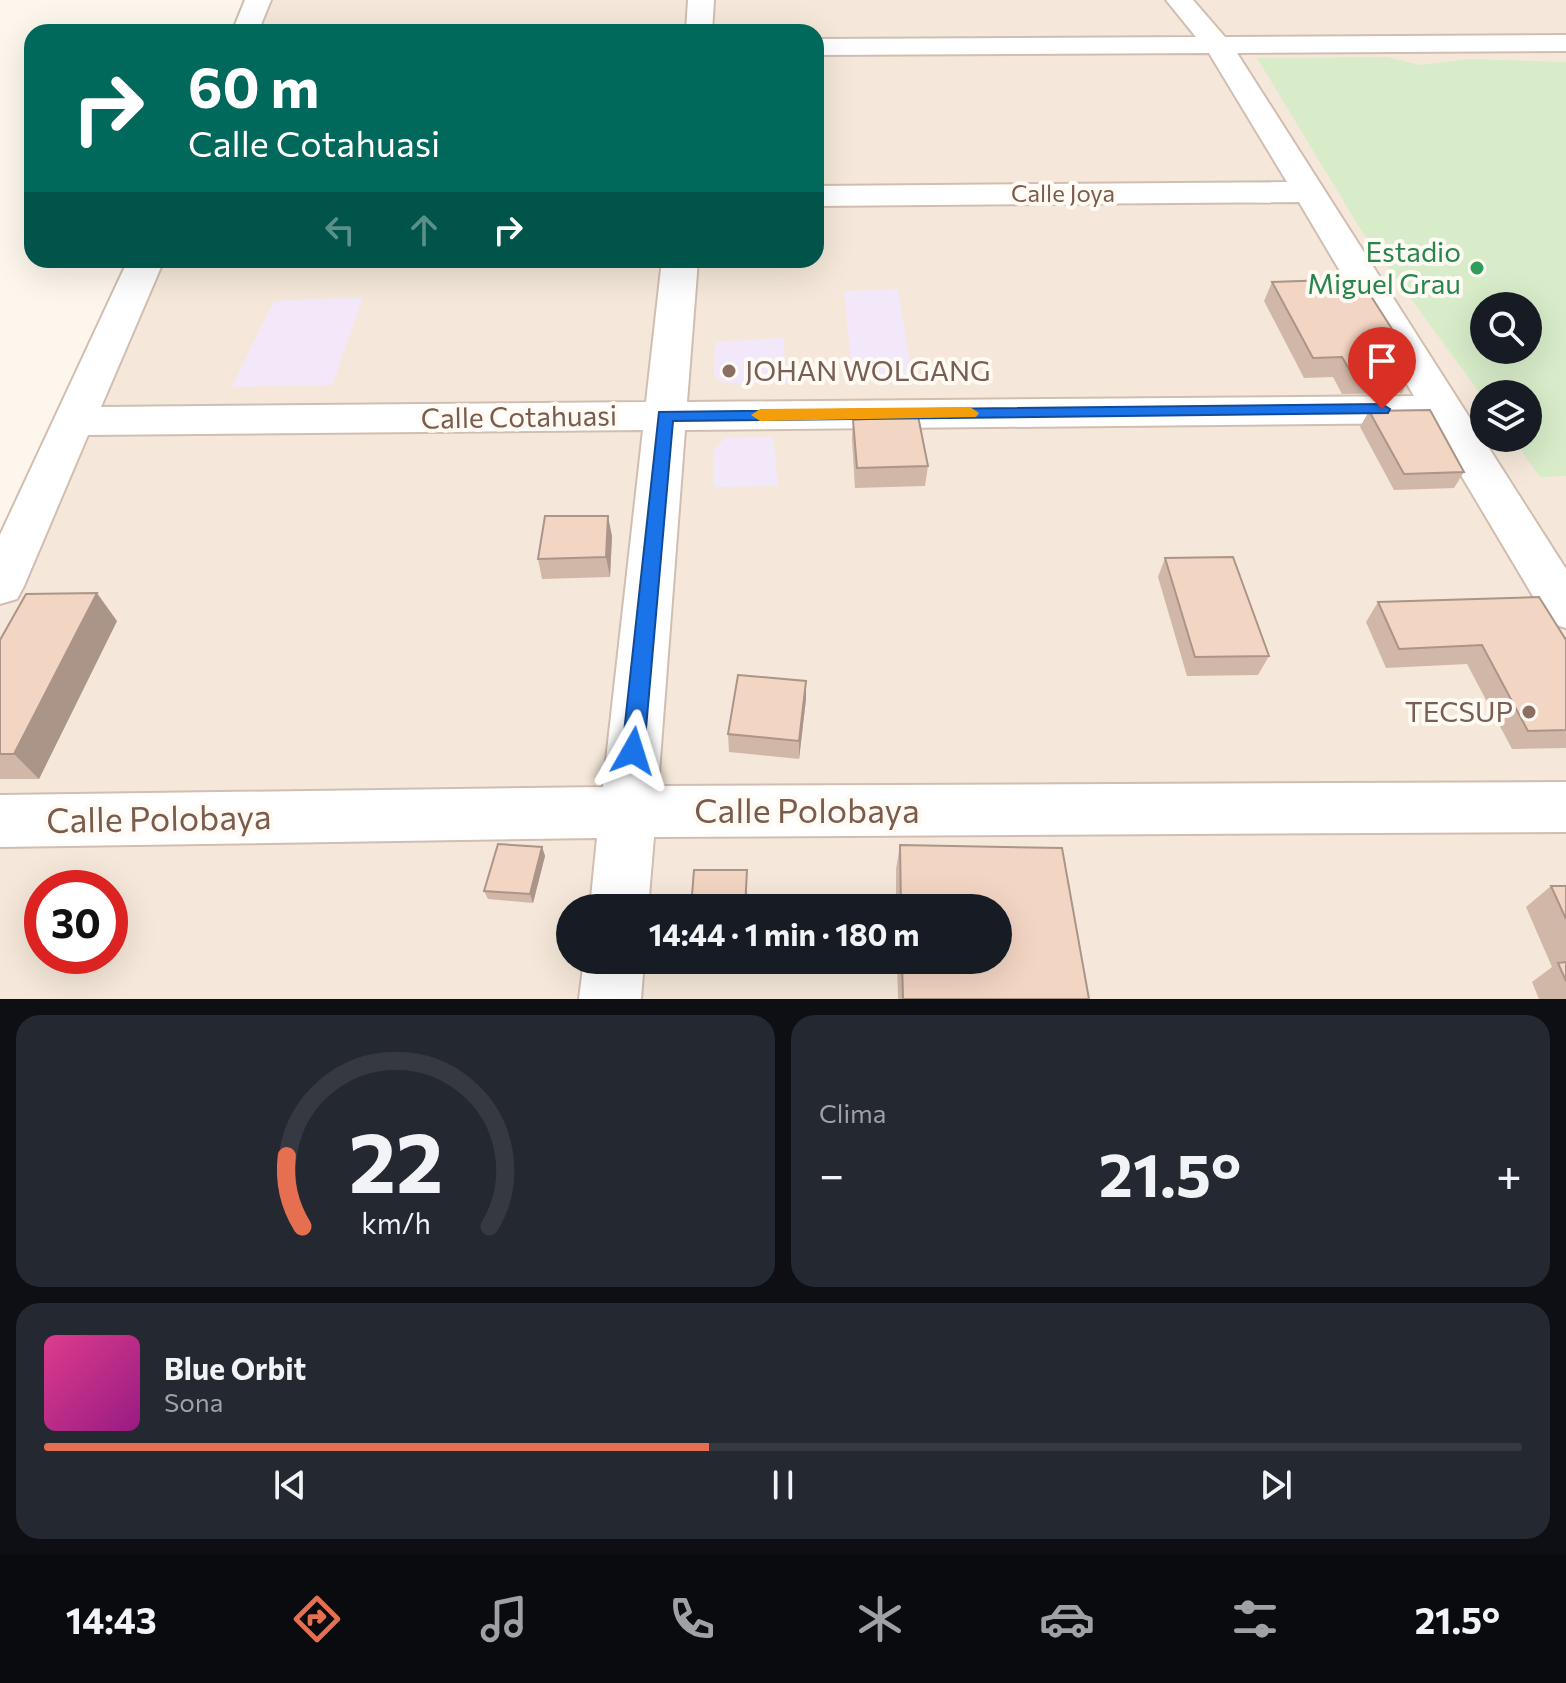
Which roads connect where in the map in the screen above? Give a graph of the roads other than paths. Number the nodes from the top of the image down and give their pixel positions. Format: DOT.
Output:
graph roads {
  1 [pos="258,0"];
  2 [pos="701,0"];
  3 [pos="1179,0"];
  4 [pos="248,24"];
  5 [pos="700,24"];
  6 [pos="1566,43"];
  7 [pos="1217,44"];
  8 [pos="824,47"];
  9 [pos="1309,192"];
  10 [pos="824,196"];
  11 [pos="142,268"];
  12 [pos="679,268"];
  13 [pos="1444,409"];
  14 [pos="665,416"];
  15 [pos="74,421"];
  16 [pos="0,586"];
  17 [pos="1566,609"];
  18 [pos="1566,807"];
  19 [pos="627,812"];
  20 [pos="0,821"];
  21 [pos="620,894"];
  22 [pos="613,974"];
  23 [pos="610,999"];
  1 -- 4 [label="street"];
  2 -- 5 [label="street"];
  3 -- 7 [label="street"];
  6 -- 7 [label="street"];
  7 -- 8 [label="street"];
  7 -- 9 [label="street"];
  9 -- 10 [label="street, Calle Joya"];
  9 -- 13 [label="street"];
  11 -- 15 [label="street"];
  12 -- 14 [label="street"];
  13 -- 14 [label="street, Calle Cotahuasi"];
  13 -- 17 [label="street"];
  14 -- 15 [label="street, Calle Cotahuasi"];
  14 -- 19 [label="street"];
  15 -- 16 [label="street"];
  18 -- 19 [label="street, Calle Polobaya"];
  19 -- 20 [label="street, Calle Polobaya"];
  19 -- 21 [label="street"];
  22 -- 23 [label="street"];
}
